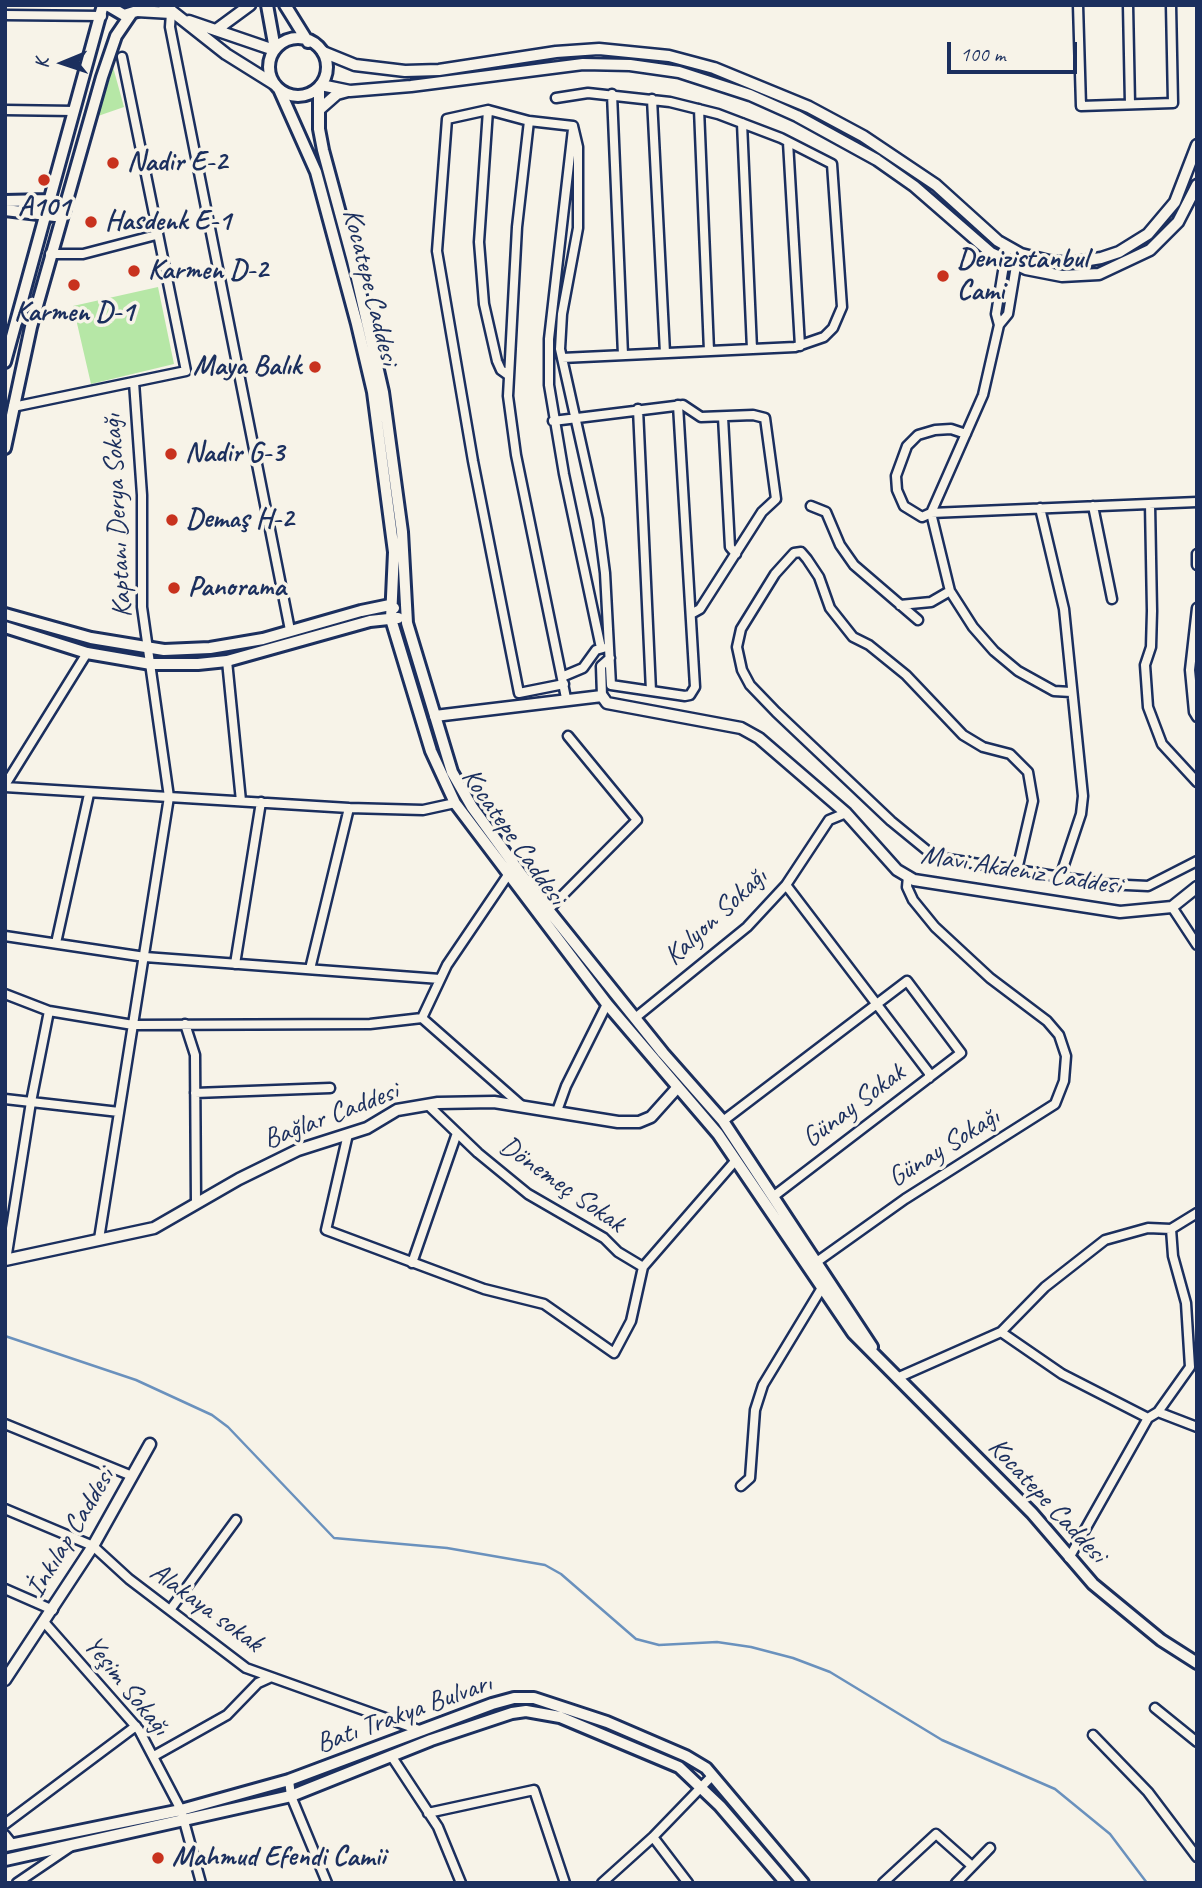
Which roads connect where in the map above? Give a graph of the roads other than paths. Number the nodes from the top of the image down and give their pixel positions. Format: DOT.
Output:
graph roads {
  1 [pos="250,5"];
  2 [pos="267,5"];
  3 [pos="285,5"];
  4 [pos="1078,5"];
  5 [pos="1128,5"];
  6 [pos="1171,5"];
  7 [pos="104,9"];
  8 [pos="167,9"];
  9 [pos="137,10"];
  10 [pos="5,15"];
  11 [pos="181,19"];
  12 [pos="216,30"];
  13 [pos="308,42"];
  14 [pos="275,49"];
  15 [pos="323,52"];
  16 [pos="122,57"];
  17 [pos="320,86"];
  18 [pos="277,87"];
  19 [pos="351,91"];
  20 [pos="612,94"];
  21 [pos="556,98"];
  22 [pos="652,99"];
  23 [pos="1130,104"];
  24 [pos="320,109"];
  25 [pos="699,109"];
  26 [pos="5,110"];
  27 [pos="488,110"];
  28 [pos="74,111"];
  29 [pos="529,121"];
  30 [pos="742,123"];
  31 [pos="573,126"];
  32 [pos="788,142"];
  33 [pos="1197,145"];
  34 [pos="1197,185"];
  35 [pos="47,200"];
  36 [pos="5,201"];
  37 [pos="65,209"];
  38 [pos="5,210"];
  39 [pos="45,214"];
  40 [pos="156,235"];
  41 [pos="1007,247"];
  42 [pos="1019,253"];
  43 [pos="50,254"];
  44 [pos="1003,260"];
  45 [pos="1016,266"];
  46 [pos="999,325"];
  47 [pos="8,334"];
  48 [pos="800,346"];
  49 [pos="752,349"];
  50 [pos="709,351"];
  51 [pos="665,353"];
  52 [pos="623,355"];
  53 [pos="562,358"];
  54 [pos="5,362"];
  55 [pos="508,375"];
  56 [pos="134,382"];
  57 [pos="678,405"];
  58 [pos="13,407"];
  59 [pos="638,409"];
  60 [pos="575,416"];
  61 [pos="723,417"];
  62 [pos="553,421"];
  63 [pos="966,434"];
  64 [pos="5,448"];
  65 [pos="1197,502"];
  66 [pos="1150,504"];
  67 [pos="811,506"];
  68 [pos="1093,506"];
  69 [pos="1040,508"];
  70 [pos="931,513"];
  71 [pos="736,554"];
  72 [pos="1197,554"];
  73 [pos="1197,565"];
  74 [pos="950,591"];
  75 [pos="1112,599"];
  76 [pos="390,605"];
  77 [pos="900,605"];
  78 [pos="1197,608"];
  79 [pos="5,614"];
  80 [pos="691,614"];
  81 [pos="406,616"];
  82 [pos="391,619"];
  83 [pos="918,620"];
  84 [pos="5,627"];
  85 [pos="290,630"];
  86 [pos="149,649"];
  87 [pos="606,652"];
  88 [pos="87,653"];
  89 [pos="227,660"];
  90 [pos="152,664"];
  91 [pos="564,680"];
  92 [pos="651,691"];
  93 [pos="1071,692"];
  94 [pos="601,696"];
  95 [pos="566,698"];
  96 [pos="435,716"];
  97 [pos="1197,717"];
  98 [pos="422,720"];
  99 [pos="568,736"];
  100 [pos="1197,782"];
  101 [pos="5,786"];
  102 [pos="89,794"];
  103 [pos="169,797"];
  104 [pos="242,801"];
  105 [pos="261,802"];
  106 [pos="455,803"];
  107 [pos="349,808"];
  108 [pos="846,813"];
  109 [pos="1197,861"];
  110 [pos="1017,870"];
  111 [pos="508,875"];
  112 [pos="908,876"];
  113 [pos="1060,877"];
  114 [pos="786,885"];
  115 [pos="1197,887"];
  116 [pos="1172,907"];
  117 [pos="549,909"];
  118 [pos="5,936"];
  119 [pos="55,943"];
  120 [pos="1197,945"];
  121 [pos="145,957"];
  122 [pos="236,964"];
  123 [pos="310,969"];
  124 [pos="440,979"];
  125 [pos="5,994"];
  126 [pos="607,1004"];
  127 [pos="877,1005"];
  128 [pos="49,1011"];
  129 [pos="422,1018"];
  130 [pos="635,1018"];
  131 [pos="185,1024"];
  132 [pos="132,1025"];
  133 [pos="929,1077"];
  134 [pos="685,1079"];
  135 [pos="330,1088"];
  136 [pos="677,1088"];
  137 [pos="195,1093"];
  138 [pos="5,1099"];
  139 [pos="31,1102"];
  140 [pos="428,1105"];
  141 [pos="522,1106"];
  142 [pos="557,1111"];
  143 [pos="119,1112"];
  144 [pos="723,1121"];
  145 [pos="457,1133"];
  146 [pos="348,1134"];
  147 [pos="736,1160"];
  148 [pos="774,1196"];
  149 [pos="196,1203"];
  150 [pos="1197,1213"];
  151 [pos="1171,1229"];
  152 [pos="99,1239"];
  153 [pos="6,1260"];
  154 [pos="817,1261"];
  155 [pos="412,1263"];
  156 [pos="643,1267"];
  157 [pos="822,1286"];
  158 [pos="1001,1332"];
  159 [pos="876,1355"];
  160 [pos="897,1378"];
  161 [pos="1158,1412"];
  162 [pos="1148,1418"];
  163 [pos="5,1424"];
  164 [pos="1197,1427"];
  165 [pos="150,1444"];
  166 [pos="132,1476"];
  167 [pos="741,1486"];
  168 [pos="5,1509"];
  169 [pos="236,1520"];
  170 [pos="93,1546"];
  171 [pos="1069,1558"];
  172 [pos="5,1589"];
  173 [pos="53,1610"];
  174 [pos="170,1610"];
  175 [pos="44,1622"];
  176 [pos="1197,1663"];
  177 [pos="269,1678"];
  178 [pos="5,1680"];
  179 [pos="1156,1708"];
  180 [pos="135,1726"];
  181 [pos="422,1731"];
  182 [pos="1093,1735"];
  183 [pos="1197,1742"];
  184 [pos="154,1756"];
  185 [pos="392,1757"];
  186 [pos="712,1776"];
  187 [pos="289,1780"];
  188 [pos="703,1787"];
  189 [pos="291,1796"];
  190 [pos="428,1813"];
  191 [pos="183,1815"];
  192 [pos="5,1824"];
  193 [pos="653,1837"];
  194 [pos="8,1842"];
  195 [pos="74,1844"];
  196 [pos="990,1848"];
  197 [pos="1197,1857"];
  198 [pos="5,1860"];
  199 [pos="972,1866"];
  200 [pos="17,1883"];
  201 [pos="201,1883"];
  202 [pos="327,1883"];
  203 [pos="461,1883"];
  204 [pos="565,1883"];
  205 [pos="602,1883"];
  206 [pos="688,1883"];
  207 [pos="786,1883"];
  208 [pos="803,1883"];
  209 [pos="883,1883"];
  210 [pos="956,1883"];
  1 -- 12 [label="street"];
  2 -- 14 [label="main road"];
  3 -- 13 [label="main road"];
  4 -- 23 [label="street"];
  5 -- 23 [label="street"];
  6 -- 23 [label="street"];
  7 -- 9 [label="main road"];
  7 -- 10 [label="street"];
  7 -- 28 [label="main road"];
  8 -- 9 [label="street"];
  8 -- 11 [label="street"];
  8 -- 85 [label="street"];
  9 -- 37 [label="main road"];
  11 -- 12 [label="street"];
  11 -- 18 [label="street"];
  12 -- 14 [label="street"];
  13 -- 14 [label="main road"];
  13 -- 15 [label="main road"];
  14 -- 18 [label="main road"];
  15 -- 17 [label="main road"];
  15 -- 41 [label="street"];
  16 -- 40 [label="street"];
  17 -- 18 [label="main road"];
  17 -- 19 [label="street"];
  17 -- 24 [label="main road, Kocatepe Caddesi"];
  18 -- 76 [label="main road, Kocatepe Caddesi"];
  19 -- 24 [label="street"];
  19 -- 44 [label="street"];
  20 -- 21 [label="street"];
  20 -- 22 [label="street"];
  20 -- 52 [label="street"];
  22 -- 25 [label="street"];
  22 -- 51 [label="street"];
  24 -- 81 [label="main road, Kocatepe Caddesi"];
  25 -- 30 [label="street"];
  25 -- 50 [label="street"];
  26 -- 28 [label="street"];
  27 -- 29 [label="street"];
  27 -- 55 [label="street"];
  27 -- 91 [label="street"];
  28 -- 35 [label="main road"];
  29 -- 31 [label="street"];
  29 -- 55 [label="street"];
  30 -- 32 [label="street"];
  30 -- 49 [label="street"];
  31 -- 53 [label="street"];
  31 -- 62 [label="street"];
  32 -- 48 [label="street"];
  32 -- 48 [label="street"];
  33 -- 42 [label="street"];
  34 -- 45 [label="street"];
  35 -- 36 [label="main road"];
  35 -- 37 [label="main road"];
  35 -- 39 [label="main road"];
  37 -- 39 [label="main road"];
  37 -- 43 [label="main road"];
  38 -- 39 [label="main road"];
  39 -- 47 [label="main road"];
  40 -- 43 [label="street"];
  40 -- 56 [label="street"];
  41 -- 42 [label="street"];
  41 -- 44 [label="street"];
  42 -- 45 [label="street"];
  43 -- 58 [label="main road"];
  44 -- 45 [label="street"];
  44 -- 46 [label="street"];
  45 -- 46 [label="street"];
  46 -- 63 [label="street"];
  47 -- 54 [label="main road"];
  48 -- 49 [label="street"];
  49 -- 50 [label="street"];
  50 -- 51 [label="street"];
  51 -- 52 [label="street"];
  52 -- 53 [label="street"];
  53 -- 60 [label="street"];
  55 -- 91 [label="street"];
  56 -- 58 [label="street"];
  56 -- 86 [label="street, Kaptanı Derya Sokağı"];
  57 -- 59 [label="street"];
  57 -- 61 [label="street"];
  57 -- 80 [label="street"];
  58 -- 64 [label="main road"];
  59 -- 60 [label="street"];
  59 -- 92 [label="street"];
  60 -- 62 [label="street"];
  60 -- 87 [label="street"];
  61 -- 71 [label="street"];
  61 -- 71 [label="street"];
  62 -- 87 [label="street"];
  63 -- 70 [label="street"];
  63 -- 70 [label="street"];
  65 -- 66 [label="street"];
  66 -- 68 [label="street"];
  66 -- 100 [label="street"];
  67 -- 77 [label="street"];
  68 -- 69 [label="street"];
  68 -- 75 [label="street"];
  69 -- 70 [label="street"];
  69 -- 93 [label="street"];
  70 -- 74 [label="street"];
  71 -- 80 [label="street"];
  72 -- 73 [label="street"];
  74 -- 77 [label="street"];
  74 -- 93 [label="street"];
  76 -- 81 [label="main road"];
  76 -- 82 [label="main road, Kocatepe Caddesi"];
  76 -- 85 [label="main road"];
  77 -- 83 [label="street"];
  78 -- 97 [label="street"];
  79 -- 86 [label="main road"];
  80 -- 92 [label="street"];
  81 -- 82 [label="main road"];
  81 -- 96 [label="main road, Kocatepe Caddesi"];
  82 -- 89 [label="main road"];
  82 -- 98 [label="main road, Kocatepe Caddesi"];
  84 -- 88 [label="main road"];
  85 -- 86 [label="main road"];
  86 -- 90 [label="street, Kaptanı Derya Sokağı"];
  87 -- 91 [label="street"];
  87 -- 92 [label="street"];
  87 -- 94 [label="street"];
  88 -- 90 [label="main road"];
  88 -- 101 [label="street"];
  89 -- 90 [label="main road"];
  89 -- 104 [label="street"];
  90 -- 103 [label="street, Kaptanı Derya Sokağı"];
  91 -- 95 [label="street"];
  93 -- 113 [label="street"];
  94 -- 95 [label="street, Mavi Akdeniz Caddesi"];
  94 -- 108 [label="street, Mavi Akdeniz Caddesi"];
  95 -- 96 [label="street, Mavi Akdeniz Caddesi"];
  96 -- 98 [label="main road"];
  96 -- 117 [label="main road, Kocatepe Caddesi"];
  98 -- 106 [label="main road, Kocatepe Caddesi"];
  99 -- 117 [label="street"];
  101 -- 102 [label="street"];
  102 -- 103 [label="street"];
  102 -- 119 [label="street"];
  103 -- 104 [label="street"];
  103 -- 121 [label="street, Kaptanı Derya Sokağı"];
  104 -- 105 [label="street"];
  105 -- 107 [label="street"];
  105 -- 122 [label="street"];
  106 -- 107 [label="street"];
  106 -- 111 [label="main road, Kocatepe Caddesi"];
  107 -- 123 [label="street"];
  108 -- 112 [label="street, Mavi Akdeniz Caddesi"];
  108 -- 114 [label="street, Kalyon Sokağı"];
  109 -- 113 [label="street"];
  110 -- 110 [label="street"];
  110 -- 113 [label="street"];
  111 -- 124 [label="street"];
  111 -- 126 [label="main road, Kocatepe Caddesi"];
  112 -- 116 [label="street, Mavi Akdeniz Caddesi"];
  112 -- 154 [label="street, Günay Sokağı"];
  114 -- 127 [label="street"];
  114 -- 130 [label="street, Kalyon Sokağı"];
  115 -- 116 [label="street"];
  116 -- 120 [label="street"];
  117 -- 130 [label="main road, Kocatepe Caddesi"];
  118 -- 119 [label="street"];
  119 -- 121 [label="street"];
  121 -- 122 [label="street"];
  121 -- 132 [label="street, Kaptanı Derya Sokağı"];
  122 -- 123 [label="street"];
  123 -- 124 [label="street"];
  124 -- 129 [label="street"];
  125 -- 128 [label="street"];
  126 -- 136 [label="main road, Kocatepe Caddesi"];
  126 -- 142 [label="street"];
  127 -- 133 [label="street"];
  127 -- 133 [label="street, Günay Sokak"];
  127 -- 144 [label="street"];
  128 -- 132 [label="street"];
  128 -- 139 [label="street"];
  129 -- 131 [label="street"];
  129 -- 141 [label="street"];
  130 -- 134 [label="main road, Kocatepe Caddesi"];
  131 -- 132 [label="street"];
  131 -- 137 [label="street"];
  132 -- 143 [label="street, Kaptanı Derya Sokağı"];
  133 -- 148 [label="street, Günay Sokak"];
  134 -- 136 [label="main road"];
  134 -- 144 [label="main road, Kocatepe Caddesi"];
  135 -- 137 [label="street"];
  136 -- 142 [label="street, Bağlar Caddesi"];
  136 -- 147 [label="main road, Kocatepe Caddesi"];
  137 -- 149 [label="street"];
  138 -- 139 [label="street"];
  139 -- 143 [label="street"];
  139 -- 153 [label="street"];
  140 -- 141 [label="street, Bağlar Caddesi"];
  140 -- 145 [label="street, Dönemeç Sokak"];
  140 -- 146 [label="street, Bağlar Caddesi"];
  141 -- 142 [label="street, Bağlar Caddesi"];
  143 -- 152 [label="street, Kaptanı Derya Sokağı"];
  144 -- 148 [label="main road, Kocatepe Caddesi"];
  145 -- 155 [label="street"];
  145 -- 156 [label="street, Dönemeç Sokak"];
  146 -- 149 [label="street, Bağlar Caddesi"];
  146 -- 155 [label="street"];
  147 -- 156 [label="street"];
  147 -- 157 [label="main road, Kocatepe Caddesi"];
  148 -- 154 [label="main road, Kocatepe Caddesi"];
  149 -- 152 [label="street, Bağlar Caddesi"];
  150 -- 151 [label="street"];
  151 -- 158 [label="street"];
  151 -- 161 [label="street"];
  152 -- 153 [label="street, Bağlar Caddesi"];
  154 -- 159 [label="main road, Kocatepe Caddesi"];
  155 -- 156 [label="street"];
  157 -- 159 [label="main road, Kocatepe Caddesi"];
  157 -- 167 [label="street"];
  158 -- 160 [label="street"];
  158 -- 162 [label="street"];
  159 -- 160 [label="main road, Kocatepe Caddesi"];
  160 -- 171 [label="main road, Kocatepe Caddesi"];
  161 -- 162 [label="street"];
  161 -- 164 [label="street"];
  162 -- 171 [label="street"];
  163 -- 166 [label="street"];
  165 -- 166 [label="street, İnkılap Caddesi"];
  166 -- 170 [label="street, İnkılap Caddesi"];
  168 -- 170 [label="street, Alakaya sokak"];
  169 -- 174 [label="street"];
  170 -- 173 [label="street, İnkılap Caddesi"];
  170 -- 174 [label="street, Alakaya sokak"];
  171 -- 176 [label="main road, Kocatepe Caddesi"];
  172 -- 173 [label="street"];
  173 -- 175 [label="street, İnkılap Caddesi"];
  174 -- 177 [label="street, Alakaya sokak"];
  175 -- 178 [label="street, İnkılap Caddesi"];
  175 -- 180 [label="street, Yeşim Sokağı"];
  177 -- 181 [label="street, Alakaya sokak"];
  177 -- 184 [label="street"];
  179 -- 183 [label="street"];
  180 -- 184 [label="street, Yeşim Sokağı"];
  180 -- 192 [label="street"];
  181 -- 186 [label="main road, Batı Trakya Bulvarı"];
  181 -- 187 [label="main road, Batı Trakya Bulvarı"];
  182 -- 197 [label="street"];
  184 -- 191 [label="street, Yeşim Sokağı"];
  185 -- 188 [label="main road, Batı Trakya Bulvarı"];
  185 -- 189 [label="main road, Batı Trakya Bulvarı"];
  185 -- 190 [label="street"];
  186 -- 188 [label="street"];
  186 -- 208 [label="main road, Batı Trakya Bulvarı"];
  187 -- 189 [label="street"];
  187 -- 191 [label="main road, Batı Trakya Bulvarı"];
  188 -- 193 [label="street"];
  188 -- 207 [label="main road, Batı Trakya Bulvarı"];
  189 -- 191 [label="main road, Batı Trakya Bulvarı"];
  189 -- 202 [label="street"];
  190 -- 203 [label="street"];
  190 -- 204 [label="street"];
  191 -- 194 [label="main road, Batı Trakya Bulvarı"];
  191 -- 195 [label="main road, Batı Trakya Bulvarı"];
  191 -- 201 [label="street, Yeşim Sokağı"];
  193 -- 205 [label="street"];
  193 -- 206 [label="street"];
  195 -- 198 [label="main road, Batı Trakya Bulvarı"];
  195 -- 200 [label="street"];
  196 -- 199 [label="street"];
  199 -- 209 [label="street"];
  199 -- 210 [label="street"];
}
